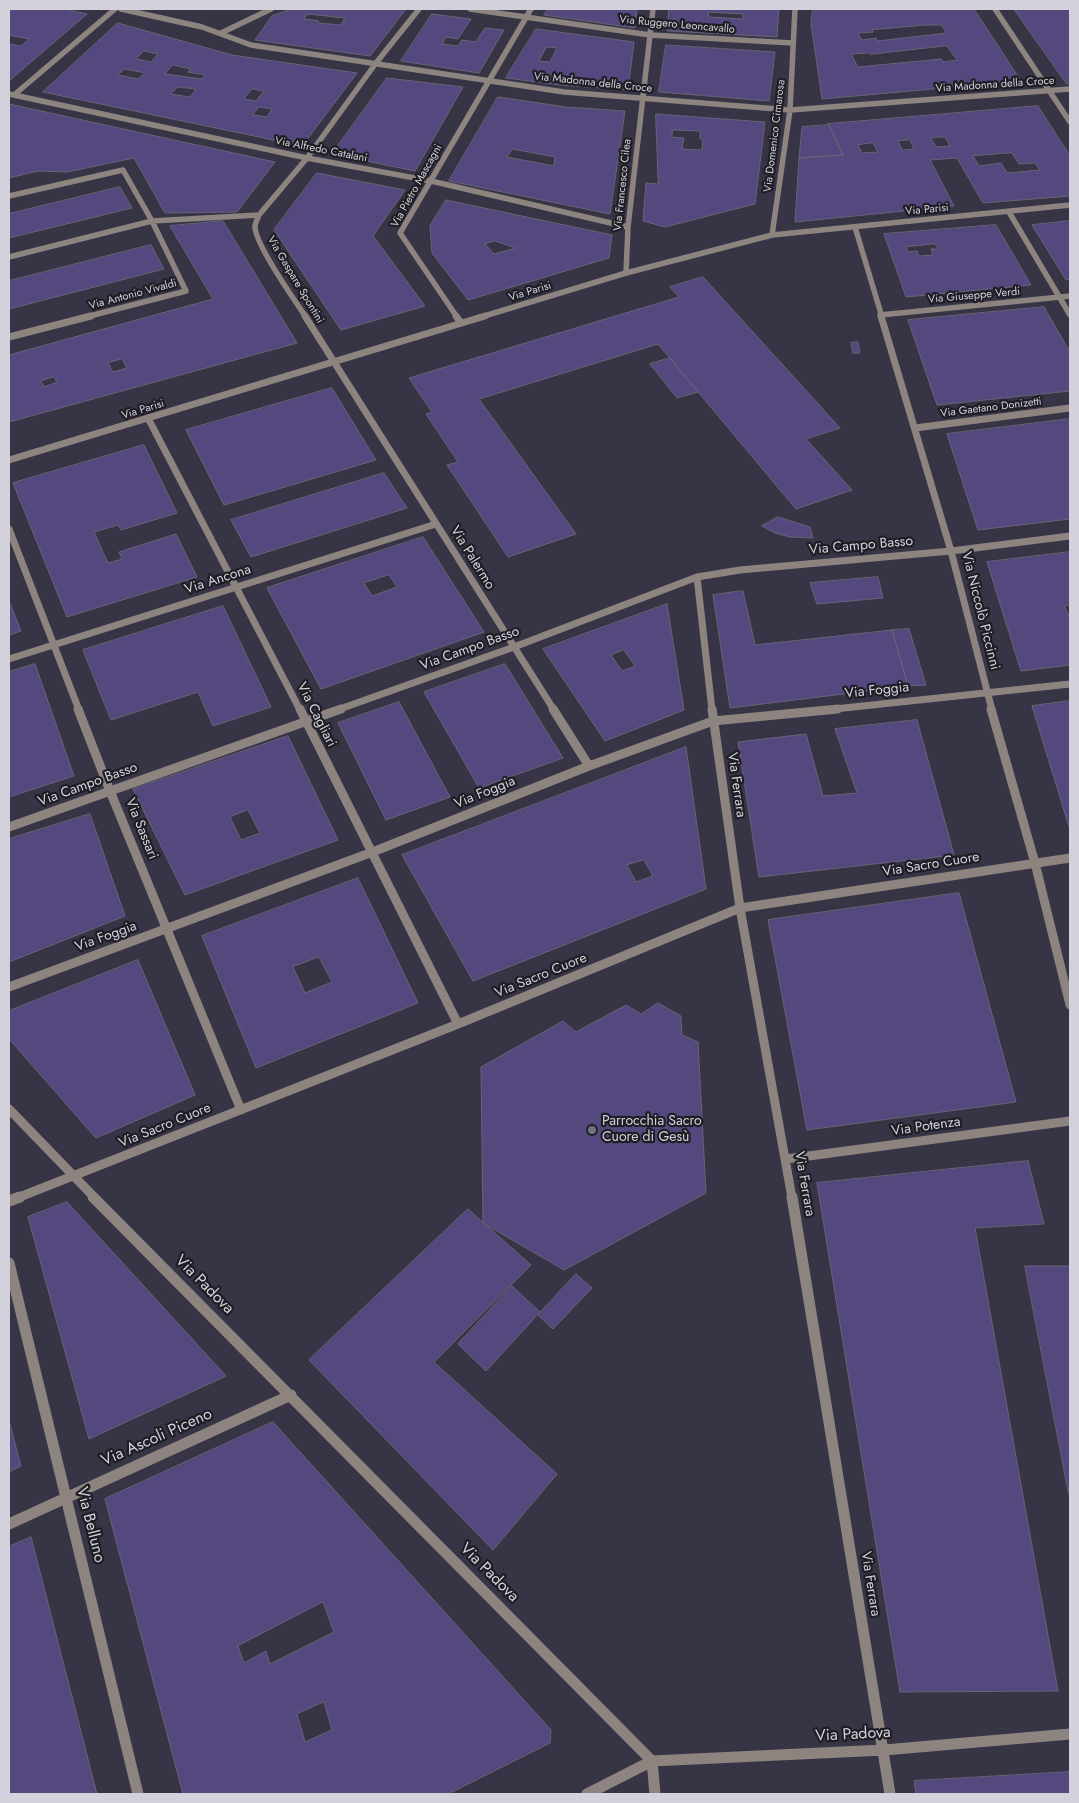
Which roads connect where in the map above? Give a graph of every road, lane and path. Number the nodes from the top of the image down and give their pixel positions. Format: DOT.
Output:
graph roads {
  1 [pos="116,9"];
  2 [pos="121,9"];
  3 [pos="271,9"];
  4 [pos="419,9"];
  5 [pos="470,9"];
  6 [pos="531,9"];
  7 [pos="653,9"];
  8 [pos="795,9"];
  9 [pos="996,9"];
  10 [pos="525,18"];
  11 [pos="221,32"];
  12 [pos="650,35"];
  13 [pos="793,43"];
  14 [pos="376,63"];
  15 [pos="489,80"];
  16 [pos="1070,89"];
  17 [pos="1050,91"];
  18 [pos="11,95"];
  19 [pos="643,99"];
  20 [pos="790,110"];
  21 [pos="1070,122"];
  22 [pos="307,158"];
  23 [pos="431,182"];
  24 [pos="9,196"];
  25 [pos="1070,205"];
  26 [pos="1009,212"];
  27 [pos="260,215"];
  28 [pos="152,221"];
  29 [pos="628,227"];
  30 [pos="855,227"];
  31 [pos="772,235"];
  32 [pos="9,257"];
  33 [pos="626,273"];
  34 [pos="1070,296"];
  35 [pos="1060,298"];
  36 [pos="880,315"];
  37 [pos="1070,315"];
  38 [pos="461,323"];
  39 [pos="9,337"];
  40 [pos="334,362"];
  41 [pos="1070,408"];
  42 [pos="148,418"];
  43 [pos="915,428"];
  44 [pos="9,460"];
  45 [pos="436,524"];
  46 [pos="9,529"];
  47 [pos="1070,536"];
  48 [pos="950,551"];
  49 [pos="697,578"];
  50 [pos="235,588"];
  51 [pos="55,644"];
  52 [pos="514,647"];
  53 [pos="9,659"];
  54 [pos="1070,684"];
  55 [pos="987,694"];
  56 [pos="306,721"];
  57 [pos="713,721"];
  58 [pos="589,766"];
  59 [pos="110,791"];
  60 [pos="9,826"];
  61 [pos="370,853"];
  62 [pos="1070,858"];
  63 [pos="1035,863"];
  64 [pos="740,908"];
  65 [pos="166,930"];
  66 [pos="9,987"];
  67 [pos="1070,1004"];
  68 [pos="458,1024"];
  69 [pos="9,1109"];
  70 [pos="240,1110"];
  71 [pos="1070,1121"];
  72 [pos="786,1159"];
  73 [pos="74,1177"];
  74 [pos="9,1202"];
  75 [pos="9,1263"];
  76 [pos="291,1395"];
  77 [pos="66,1497"];
  78 [pos="9,1524"];
  79 [pos="1070,1734"];
  80 [pos="884,1750"];
  81 [pos="652,1761"];
  82 [pos="138,1794"];
  83 [pos="587,1794"];
  84 [pos="655,1794"];
  85 [pos="890,1794"];
  1 -- 18 [label="street"];
  2 -- 11 [label="street, Via Madonna della Croce"];
  3 -- 11 [label="street"];
  4 -- 14 [label="street"];
  5 -- 10 [label="street, Via Ruggero Leoncavallo"];
  6 -- 10 [label="street, Via Pietro Mascagni"];
  7 -- 12 [label="street, Via Francesco Cilea"];
  8 -- 13 [label="street, Via Domenico Cimarosa"];
  9 -- 17 [label="street"];
  10 -- 12 [label="street, Via Ruggero Leoncavallo"];
  10 -- 15 [label="street, Via Pietro Mascagni"];
  11 -- 14 [label="street, Via Madonna della Croce"];
  12 -- 13 [label="street, Via Ruggero Leoncavallo"];
  12 -- 19 [label="street, Via Francesco Cilea"];
  13 -- 20 [label="street, Via Domenico Cimarosa"];
  14 -- 15 [label="street, Via Madonna della Croce"];
  14 -- 22 [label="street"];
  15 -- 19 [label="street, Via Madonna della Croce"];
  15 -- 23 [label="street, Via Pietro Mascagni"];
  16 -- 17 [label="street, Via Madonna della Croce"];
  17 -- 20 [label="street, Via Madonna della Croce"];
  17 -- 21 [label="street"];
  18 -- 22 [label="street, Via Alfredo Catalani"];
  19 -- 20 [label="street, Via Madonna della Croce"];
  19 -- 29 [label="street, Via Francesco Cilea"];
  20 -- 31 [label="street, Via Domenico Cimarosa"];
  22 -- 23 [label="street, Via Alfredo Catalani"];
  22 -- 27 [label="street"];
  23 -- 29 [label="street, Via Alfredo Catalani"];
  23 -- 38 [label="street, Via Pietro Mascagni"];
  24 -- 28 [label="street"];
  25 -- 26 [label="street, Via Parisi"];
  26 -- 30 [label="street, Via Parisi"];
  26 -- 35 [label="street"];
  27 -- 28 [label="street"];
  27 -- 40 [label="street, Via Gaspare Spontini"];
  28 -- 32 [label="street"];
  28 -- 39 [label="street, Via Antonio Vivaldi"];
  29 -- 33 [label="street, Via Francesco Cilea"];
  30 -- 31 [label="street, Via Parisi"];
  30 -- 36 [label="street, Via Niccolò Piccinni"];
  31 -- 33 [label="street, Via Parisi"];
  33 -- 38 [label="street, Via Parisi"];
  34 -- 35 [label="street, Via Giuseppe Verdi"];
  35 -- 36 [label="street, Via Giuseppe Verdi"];
  35 -- 37 [label="street"];
  36 -- 43 [label="street, Via Niccolò Piccinni"];
  38 -- 40 [label="street, Via Parisi"];
  40 -- 42 [label="street, Via Parisi"];
  40 -- 45 [label="street, Via Palermo"];
  41 -- 43 [label="street, Via Gaetano Donizetti"];
  42 -- 44 [label="street, Via Parisi"];
  42 -- 50 [label="street, Via Cagliari"];
  43 -- 48 [label="street, Via Niccolò Piccinni"];
  45 -- 50 [label="street, Via Ancona"];
  45 -- 52 [label="street, Via Palermo"];
  46 -- 51 [label="street, Via Sassari"];
  47 -- 48 [label="street, Via Campo Basso"];
  48 -- 49 [label="street, Via Campo Basso"];
  48 -- 55 [label="street, Via Niccolò Piccinni"];
  49 -- 52 [label="street, Via Campo Basso"];
  49 -- 57 [label="street, Via Ferrara"];
  50 -- 51 [label="street, Via Ancona"];
  50 -- 56 [label="street, Via Cagliari"];
  51 -- 53 [label="street, Via Ancona"];
  51 -- 59 [label="street, Via Sassari"];
  52 -- 56 [label="street, Via Campo Basso"];
  52 -- 58 [label="street, Via Palermo"];
  54 -- 55 [label="street, Via Foggia"];
  55 -- 57 [label="street, Via Foggia"];
  55 -- 63 [label="street, Via Niccolò Piccinni"];
  56 -- 59 [label="street, Via Campo Basso"];
  56 -- 61 [label="street, Via Cagliari"];
  57 -- 58 [label="street, Via Foggia"];
  57 -- 64 [label="street, Via Ferrara"];
  58 -- 61 [label="street, Via Foggia"];
  59 -- 60 [label="street, Via Campo Basso"];
  59 -- 65 [label="street, Via Sassari"];
  61 -- 65 [label="street, Via Foggia"];
  61 -- 68 [label="street, Via Cagliari"];
  62 -- 63 [label="street, Via Sacro Cuore"];
  63 -- 64 [label="street, Via Sacro Cuore"];
  63 -- 67 [label="street, Via Niccolò Piccinni"];
  64 -- 68 [label="street, Via Sacro Cuore"];
  64 -- 72 [label="street, Via Ferrara"];
  65 -- 66 [label="street, Via Foggia"];
  65 -- 70 [label="street, Via Sassari"];
  68 -- 70 [label="street, Via Sacro Cuore"];
  69 -- 73 [label="street, Via Padova"];
  70 -- 73 [label="street, Via Sacro Cuore"];
  71 -- 72 [label="street, Via Potenza"];
  72 -- 80 [label="street, Via Ferrara"];
  73 -- 74 [label="street, Via Sacro Cuore"];
  73 -- 76 [label="street, Via Padova"];
  75 -- 77 [label="street, Via Belluno"];
  76 -- 77 [label="street, Via Ascoli Piceno"];
  76 -- 81 [label="street, Via Padova"];
  77 -- 78 [label="street, Via Ascoli Piceno"];
  77 -- 82 [label="street, Via Belluno"];
  79 -- 80 [label="street, Via Padova"];
  80 -- 81 [label="street, Via Padova"];
  80 -- 85 [label="street, Via Ferrara"];
  81 -- 83 [label="street"];
  81 -- 84 [label="street"];
}
